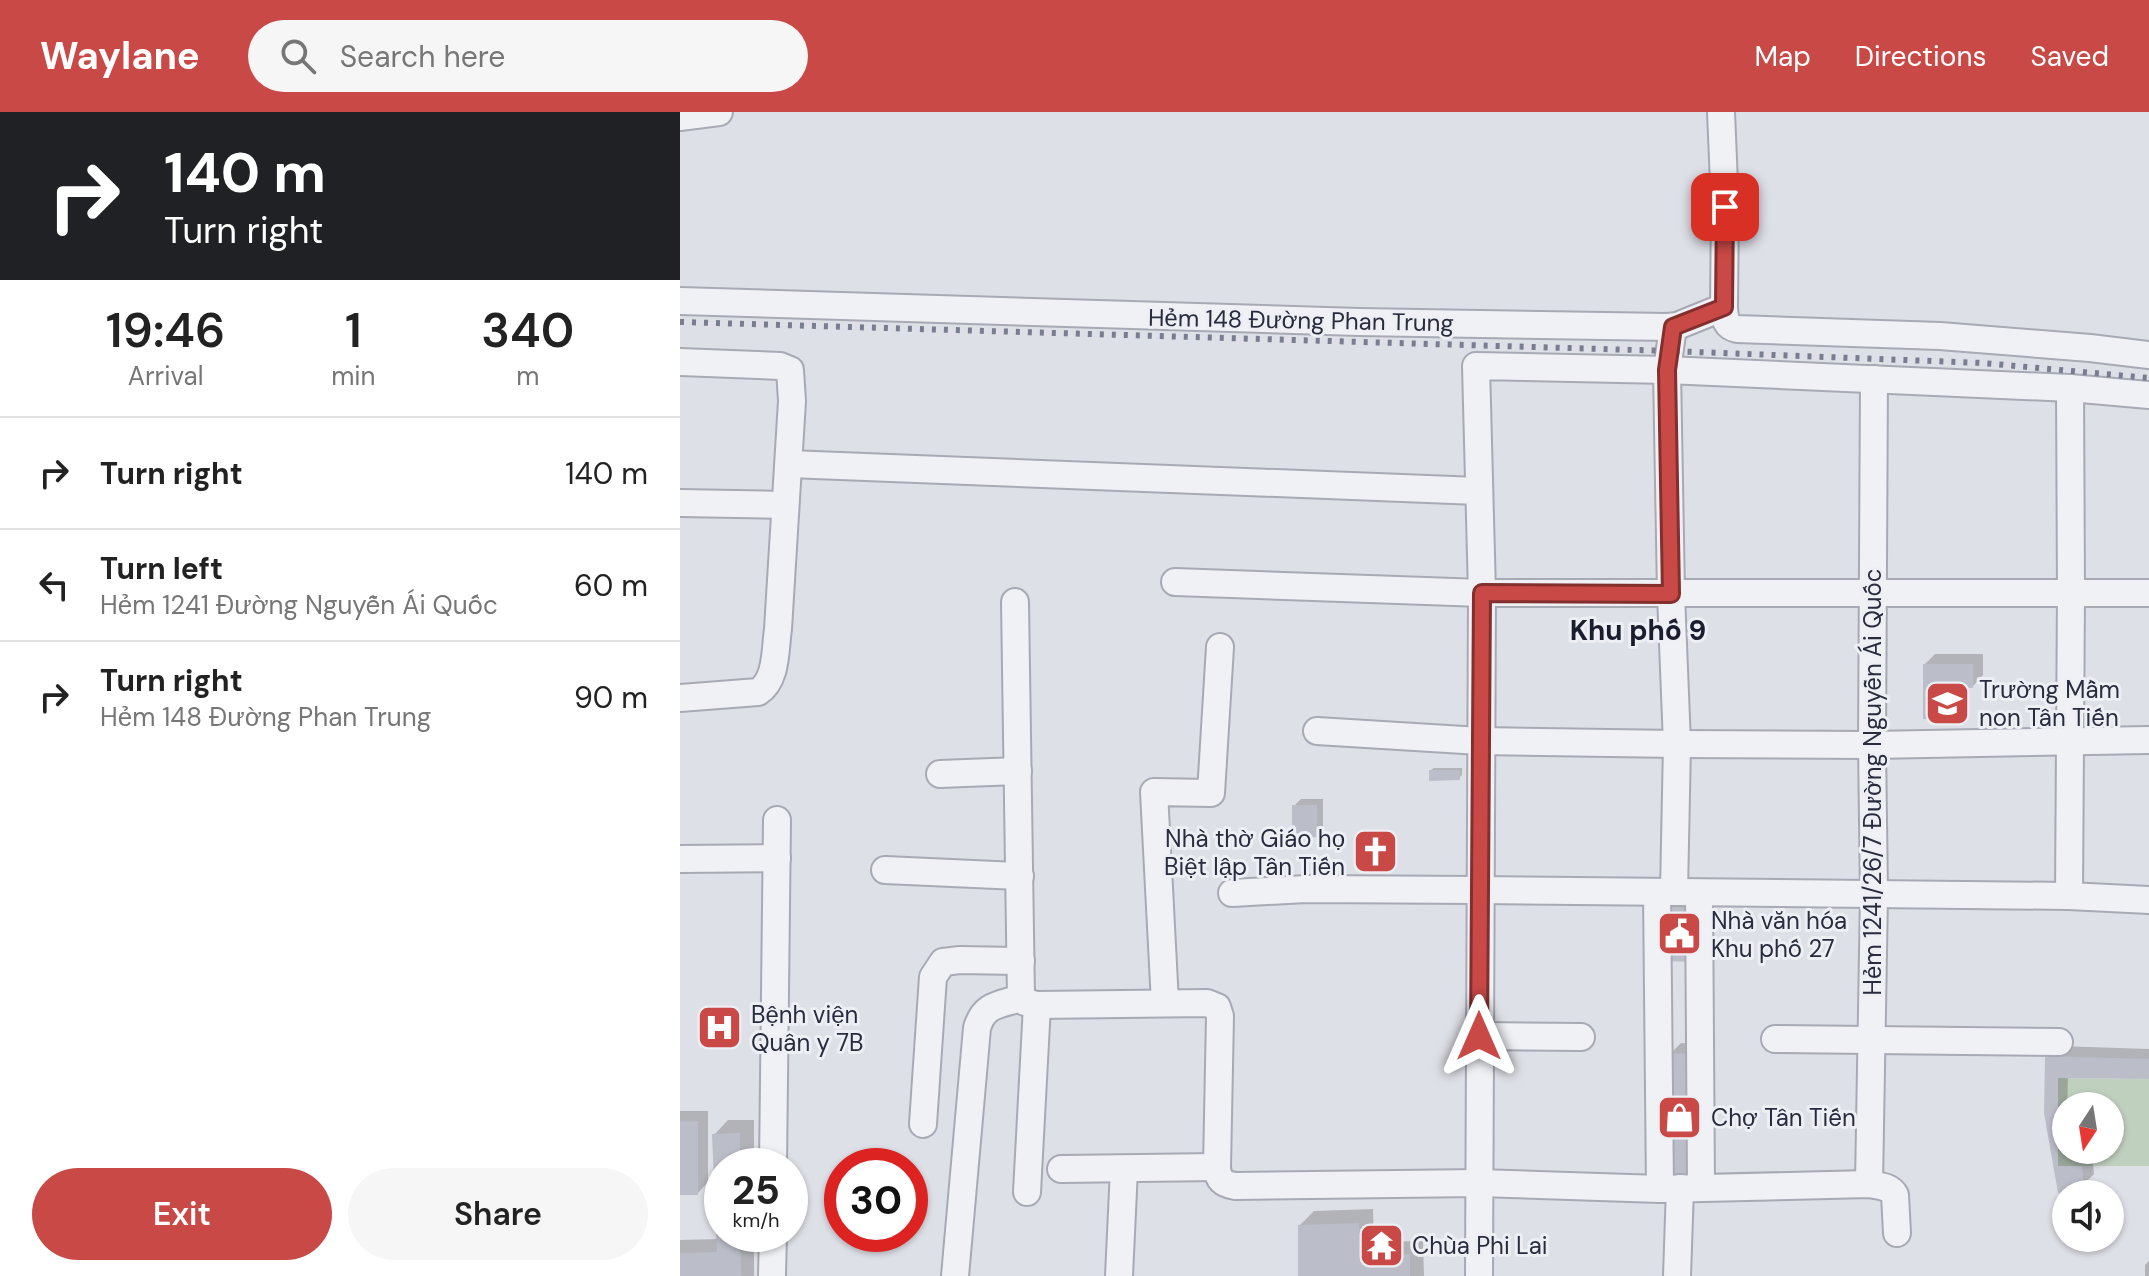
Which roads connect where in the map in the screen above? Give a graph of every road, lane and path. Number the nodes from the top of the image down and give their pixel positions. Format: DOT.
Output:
graph roads {
  1 [pos="719,112"];
  2 [pos="1721,112"];
  3 [pos="685,115"];
  4 [pos="680,301"];
  5 [pos="1724,307"];
  6 [pos="1673,327"];
  7 [pos="2149,355"];
  8 [pos="680,362"];
  9 [pos="1667,370"];
  10 [pos="1874,379"];
  11 [pos="2070,388"];
  12 [pos="2149,395"];
  13 [pos="789,464"];
  14 [pos="1478,491"];
  15 [pos="680,503"];
  16 [pos="785,505"];
  17 [pos="1175,582"];
  18 [pos="1873,592"];
  19 [pos="2071,592"];
  20 [pos="1482,593"];
  21 [pos="2149,593"];
  22 [pos="1671,594"];
  23 [pos="1015,602"];
  24 [pos="1220,647"];
  25 [pos="680,698"];
  26 [pos="1317,731"];
  27 [pos="2149,740"];
  28 [pos="1480,741"];
  29 [pos="2070,741"];
  30 [pos="1677,744"];
  31 [pos="1872,745"];
  32 [pos="1018,771"];
  33 [pos="940,774"];
  34 [pos="777,820"];
  35 [pos="777,858"];
  36 [pos="680,859"];
  37 [pos="885,870"];
  38 [pos="1020,876"];
  39 [pos="1480,890"];
  40 [pos="1677,892"];
  41 [pos="1232,893"];
  42 [pos="1874,894"];
  43 [pos="2069,896"];
  44 [pos="2149,900"];
  45 [pos="1021,961"];
  46 [pos="1029,1002"];
  47 [pos="1165,1003"];
  48 [pos="1479,1036"];
  49 [pos="1581,1037"];
  50 [pos="1775,1039"];
  51 [pos="1870,1040"];
  52 [pos="2059,1042"];
  53 [pos="923,1124"];
  54 [pos="773,1148"];
  55 [pos="1217,1167"];
  56 [pos="1061,1169"];
  57 [pos="1124,1169"];
  58 [pos="1479,1183"];
  59 [pos="1869,1184"];
  60 [pos="1680,1188"];
  61 [pos="1027,1192"];
  62 [pos="1897,1233"];
  63 [pos="773,1252"];
  64 [pos="772,1276"];
  65 [pos="955,1276"];
  66 [pos="1119,1276"];
  67 [pos="1479,1276"];
  68 [pos="1677,1276"];
  1 -- 3 [label="street"];
  2 -- 5 [label="street"];
  4 -- 6 [label="street, Hẻm 148 Đường Phan Trung"];
  5 -- 6 [label="street, Hẻm 148 Đường Phan Trung"];
  5 -- 7 [label="street"];
  6 -- 9 [label="street"];
  8 -- 13 [label="street"];
  9 -- 10 [label="street"];
  9 -- 14 [label="street"];
  9 -- 22 [label="street"];
  10 -- 11 [label="street"];
  10 -- 18 [label="street, Hẻm 1241/26/7 Đường Nguyễn Ái Quốc"];
  11 -- 12 [label="street"];
  11 -- 19 [label="street"];
  13 -- 14 [label="street"];
  13 -- 16 [label="street"];
  14 -- 20 [label="street"];
  15 -- 16 [label="street"];
  16 -- 25 [label="street"];
  17 -- 20 [label="street"];
  18 -- 19 [label="street"];
  18 -- 22 [label="street"];
  18 -- 31 [label="street, Hẻm 1241/26/7 Đường Nguyễn Ái Quốc"];
  19 -- 21 [label="street"];
  19 -- 29 [label="street"];
  20 -- 22 [label="street"];
  20 -- 28 [label="street"];
  22 -- 30 [label="street"];
  23 -- 32 [label="street"];
  24 -- 47 [label="street"];
  26 -- 28 [label="street"];
  27 -- 29 [label="street"];
  28 -- 30 [label="street"];
  28 -- 39 [label="street"];
  29 -- 31 [label="street"];
  29 -- 43 [label="street"];
  30 -- 31 [label="street"];
  30 -- 40 [label="street"];
  31 -- 42 [label="street, Hẻm 1241/26/7 Đường Nguyễn Ái Quốc"];
  32 -- 33 [label="street"];
  32 -- 38 [label="street"];
  34 -- 35 [label="street"];
  35 -- 36 [label="street"];
  35 -- 54 [label="street"];
  37 -- 38 [label="street"];
  38 -- 45 [label="street"];
  39 -- 40 [label="street"];
  39 -- 41 [label="street"];
  39 -- 48 [label="street"];
  40 -- 42 [label="street"];
  40 -- 60 [label="street"];
  40 -- 60 [label="street"];
  42 -- 43 [label="street"];
  42 -- 51 [label="street, Hẻm 1241/26/7 Đường Nguyễn Ái Quốc"];
  43 -- 44 [label="street"];
  45 -- 46 [label="street"];
  45 -- 53 [label="street"];
  46 -- 47 [label="street"];
  46 -- 61 [label="street"];
  46 -- 65 [label="street"];
  47 -- 55 [label="street"];
  48 -- 49 [label="street"];
  48 -- 58 [label="street"];
  50 -- 51 [label="street"];
  51 -- 52 [label="street"];
  51 -- 59 [label="street, Hẻm 1241/26/7 Đường Nguyễn Ái Quốc"];
  55 -- 57 [label="street"];
  55 -- 58 [label="street"];
  56 -- 57 [label="street"];
  57 -- 66 [label="street"];
  58 -- 60 [label="street"];
  58 -- 67 [label="street"];
  59 -- 60 [label="street"];
  59 -- 62 [label="street"];
  60 -- 68 [label="street"];
  63 -- 64 [label="street"];
}
